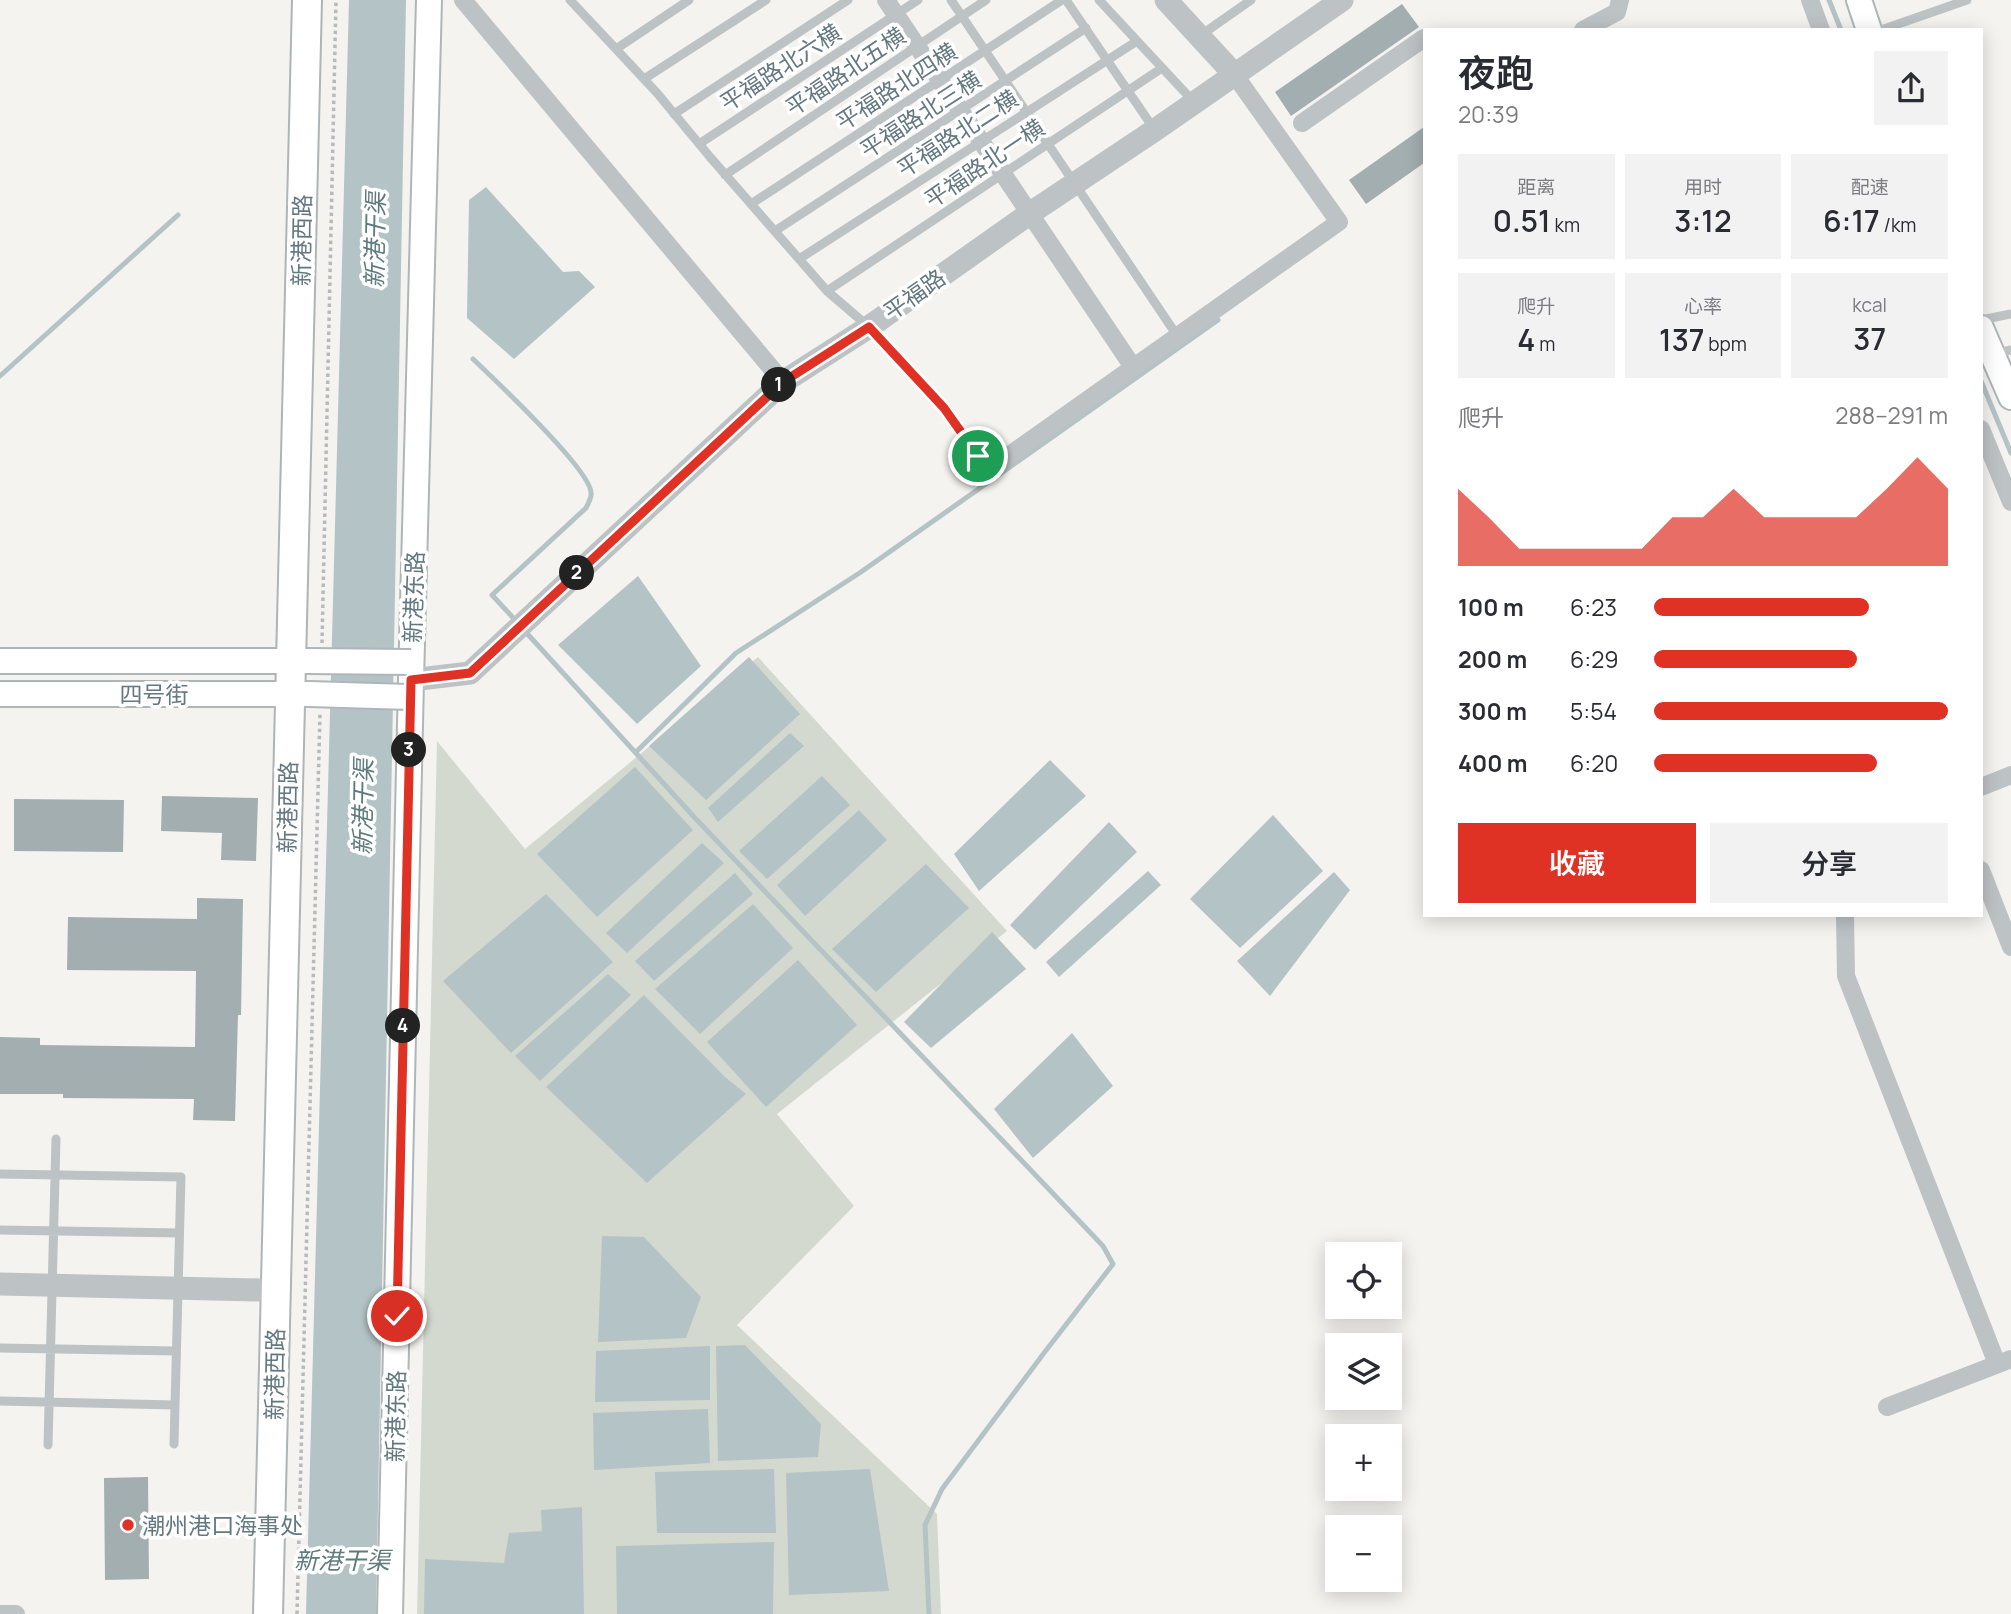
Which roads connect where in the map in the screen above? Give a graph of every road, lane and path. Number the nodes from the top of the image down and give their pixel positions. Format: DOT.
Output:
graph roads {
  1 [pos="307,0"];
  2 [pos="336,0"];
  3 [pos="429,0"];
  4 [pos="463,0"];
  5 [pos="570,0"];
  6 [pos="689,0"];
  7 [pos="766,0"];
  8 [pos="848,0"];
  9 [pos="918,0"];
  10 [pos="951,0"];
  11 [pos="986,0"];
  12 [pos="1064,0"];
  13 [pos="1099,0"];
  14 [pos="1251,0"];
  15 [pos="1342,0"];
  16 [pos="1620,0"];
  17 [pos="1810,0"];
  18 [pos="1859,0"];
  19 [pos="1967,0"];
  20 [pos="1171,2"];
  21 [pos="891,7"];
  22 [pos="962,16"];
  23 [pos="1086,28"];
  24 [pos="1587,28"];
  25 [pos="1820,28"];
  26 [pos="1868,28"];
  27 [pos="1887,28"];
  28 [pos="1200,36"];
  29 [pos="1423,39"];
  30 [pos="1137,41"];
  31 [pos="917,46"];
  32 [pos="616,49"];
  33 [pos="985,50"];
  34 [pos="1107,60"];
  35 [pos="1162,68"];
  36 [pos="1234,74"];
  37 [pos="645,79"];
  38 [pos="940,80"];
  39 [pos="1006,81"];
  40 [pos="1128,91"];
  41 [pos="1194,102"];
  42 [pos="960,111"];
  43 [pos="1026,111"];
  44 [pos="674,114"];
  45 [pos="1302,123"];
  46 [pos="1154,130"];
  47 [pos="981,141"];
  48 [pos="699,144"];
  49 [pos="1048,144"];
  50 [pos="1002,174"];
  51 [pos="725,175"];
  52 [pos="1075,183"];
  53 [pos="751,204"];
  54 [pos="1029,214"];
  55 [pos="775,231"];
  56 [pos="799,259"];
  57 [pos="827,291"];
  58 [pos="2011,314"];
  59 [pos="1983,320"];
  60 [pos="869,327"];
  61 [pos="1983,330"];
  62 [pos="1178,337"];
  63 [pos="2002,352"];
  64 [pos="1133,367"];
  65 [pos="783,382"];
  66 [pos="2009,389"];
  67 [pos="1983,434"];
  68 [pos="994,466"];
  69 [pos="2011,502"];
  70 [pos="315,658"];
  71 [pos="0,661"];
  72 [pos="411,680"];
  73 [pos="0,694"];
  74 [pos="314,703"];
  75 [pos="2011,775"];
  76 [pos="1983,786"];
  77 [pos="1983,875"];
  78 [pos="1845,917"];
  79 [pos="2011,947"];
  80 [pos="56,1139"];
  81 [pos="0,1174"];
  82 [pos="55,1176"];
  83 [pos="0,1230"];
  84 [pos="54,1231"];
  85 [pos="179,1233"];
  86 [pos="0,1283"];
  87 [pos="53,1285"];
  88 [pos="177,1288"];
  89 [pos="260,1290"];
  90 [pos="0,1348"];
  91 [pos="51,1349"];
  92 [pos="176,1351"];
  93 [pos="2004,1362"];
  94 [pos="0,1401"];
  95 [pos="50,1402"];
  96 [pos="175,1405"];
  97 [pos="1887,1407"];
  98 [pos="173,1444"];
  99 [pos="48,1445"];
  100 [pos="0,1614"];
  101 [pos="16,1614"];
  102 [pos="268,1614"];
  103 [pos="297,1614"];
  104 [pos="390,1614"];
  1 -- 102 [label="main road, 新港西路"];
  2 -- 70 [label="path"];
  3 -- 72 [label="main road, 新港东路"];
  4 -- 65 [label="street"];
  5 -- 32 [label="lane"];
  6 -- 32 [label="lane"];
  7 -- 37 [label="lane"];
  8 -- 44 [label="lane"];
  9 -- 21 [label="lane, 平福路北六横"];
  10 -- 22 [label="lane"];
  11 -- 22 [label="lane, 平福路北五横"];
  12 -- 23 [label="lane"];
  12 -- 33 [label="lane, 平福路北四横"];
  13 -- 30 [label="lane"];
  14 -- 28 [label="lane"];
  15 -- 36 [label="street, 平福路"];
  16 -- 24 [label="street"];
  17 -- 25 [label="street"];
  18 -- 26 [label="main road"];
  19 -- 27 [label="lane"];
  20 -- 28 [label="street"];
  21 -- 31 [label="street"];
  21 -- 48 [label="lane, 平福路北六横"];
  22 -- 31 [label="lane, 平福路北五横"];
  22 -- 33 [label="lane"];
  23 -- 34 [label="lane"];
  23 -- 39 [label="lane, 平福路北三横"];
  28 -- 36 [label="street"];
  29 -- 45 [label="street"];
  30 -- 34 [label="lane, 平福路北二横"];
  30 -- 35 [label="lane"];
  31 -- 38 [label="street"];
  31 -- 51 [label="lane, 平福路北五横"];
  32 -- 37 [label="lane"];
  33 -- 38 [label="lane, 平福路北四横"];
  33 -- 39 [label="lane"];
  34 -- 40 [label="lane"];
  34 -- 43 [label="lane, 平福路北二横"];
  35 -- 40 [label="lane, 平福路北一横"];
  35 -- 41 [label="lane"];
  36 -- 41 [label="street, 平福路"];
  36 -- 62 [label="street"];
  37 -- 44 [label="lane"];
  38 -- 42 [label="street"];
  38 -- 53 [label="lane, 平福路北四横"];
  39 -- 42 [label="lane, 平福路北三横"];
  39 -- 43 [label="lane"];
  40 -- 46 [label="lane"];
  40 -- 49 [label="lane, 平福路北一横"];
  41 -- 46 [label="street, 平福路"];
  42 -- 47 [label="street"];
  42 -- 55 [label="lane, 平福路北三横"];
  43 -- 47 [label="lane, 平福路北二横"];
  43 -- 49 [label="lane"];
  44 -- 48 [label="lane"];
  46 -- 52 [label="street, 平福路"];
  47 -- 50 [label="street"];
  47 -- 56 [label="lane, 平福路北二横"];
  48 -- 51 [label="lane"];
  49 -- 50 [label="lane, 平福路北一横"];
  49 -- 52 [label="lane"];
  50 -- 54 [label="street"];
  50 -- 57 [label="lane, 平福路北一横"];
  51 -- 53 [label="lane"];
  52 -- 54 [label="street, 平福路"];
  52 -- 62 [label="lane"];
  53 -- 55 [label="lane"];
  54 -- 60 [label="street, 平福路"];
  54 -- 64 [label="street"];
  55 -- 56 [label="lane"];
  56 -- 57 [label="lane"];
  57 -- 60 [label="lane"];
  58 -- 59 [label="lane"];
  60 -- 65 [label="street, 平福路"];
  60 -- 68 [label="lane"];
  61 -- 63 [label="main road"];
  62 -- 64 [label="street"];
  63 -- 66 [label="main road"];
  64 -- 68 [label="street"];
  65 -- 72 [label="street, 平福路"];
  67 -- 69 [label="street"];
  70 -- 71 [label="main road, 四号街"];
  70 -- 72 [label="main road, 四号街, bridge"];
  72 -- 74 [label="main road, 四号街, bridge"];
  72 -- 104 [label="main road, 新港东路"];
  73 -- 74 [label="main road, 四号街"];
  74 -- 103 [label="path"];
  75 -- 76 [label="street"];
  77 -- 79 [label="street"];
  78 -- 93 [label="street"];
  80 -- 82 [label="lane"];
  81 -- 82 [label="lane"];
  82 -- 84 [label="lane"];
  82 -- 85 [label="lane"];
  83 -- 84 [label="lane"];
  84 -- 85 [label="lane"];
  84 -- 87 [label="lane"];
  85 -- 88 [label="lane"];
  86 -- 87 [label="street"];
  87 -- 88 [label="street"];
  87 -- 91 [label="lane"];
  88 -- 89 [label="street"];
  88 -- 92 [label="lane"];
  90 -- 91 [label="lane"];
  91 -- 92 [label="lane"];
  91 -- 95 [label="lane"];
  92 -- 96 [label="lane"];
  93 -- 97 [label="street"];
  94 -- 95 [label="lane"];
  95 -- 96 [label="lane"];
  95 -- 99 [label="lane"];
  96 -- 98 [label="lane"];
  100 -- 101 [label="street"];
}
